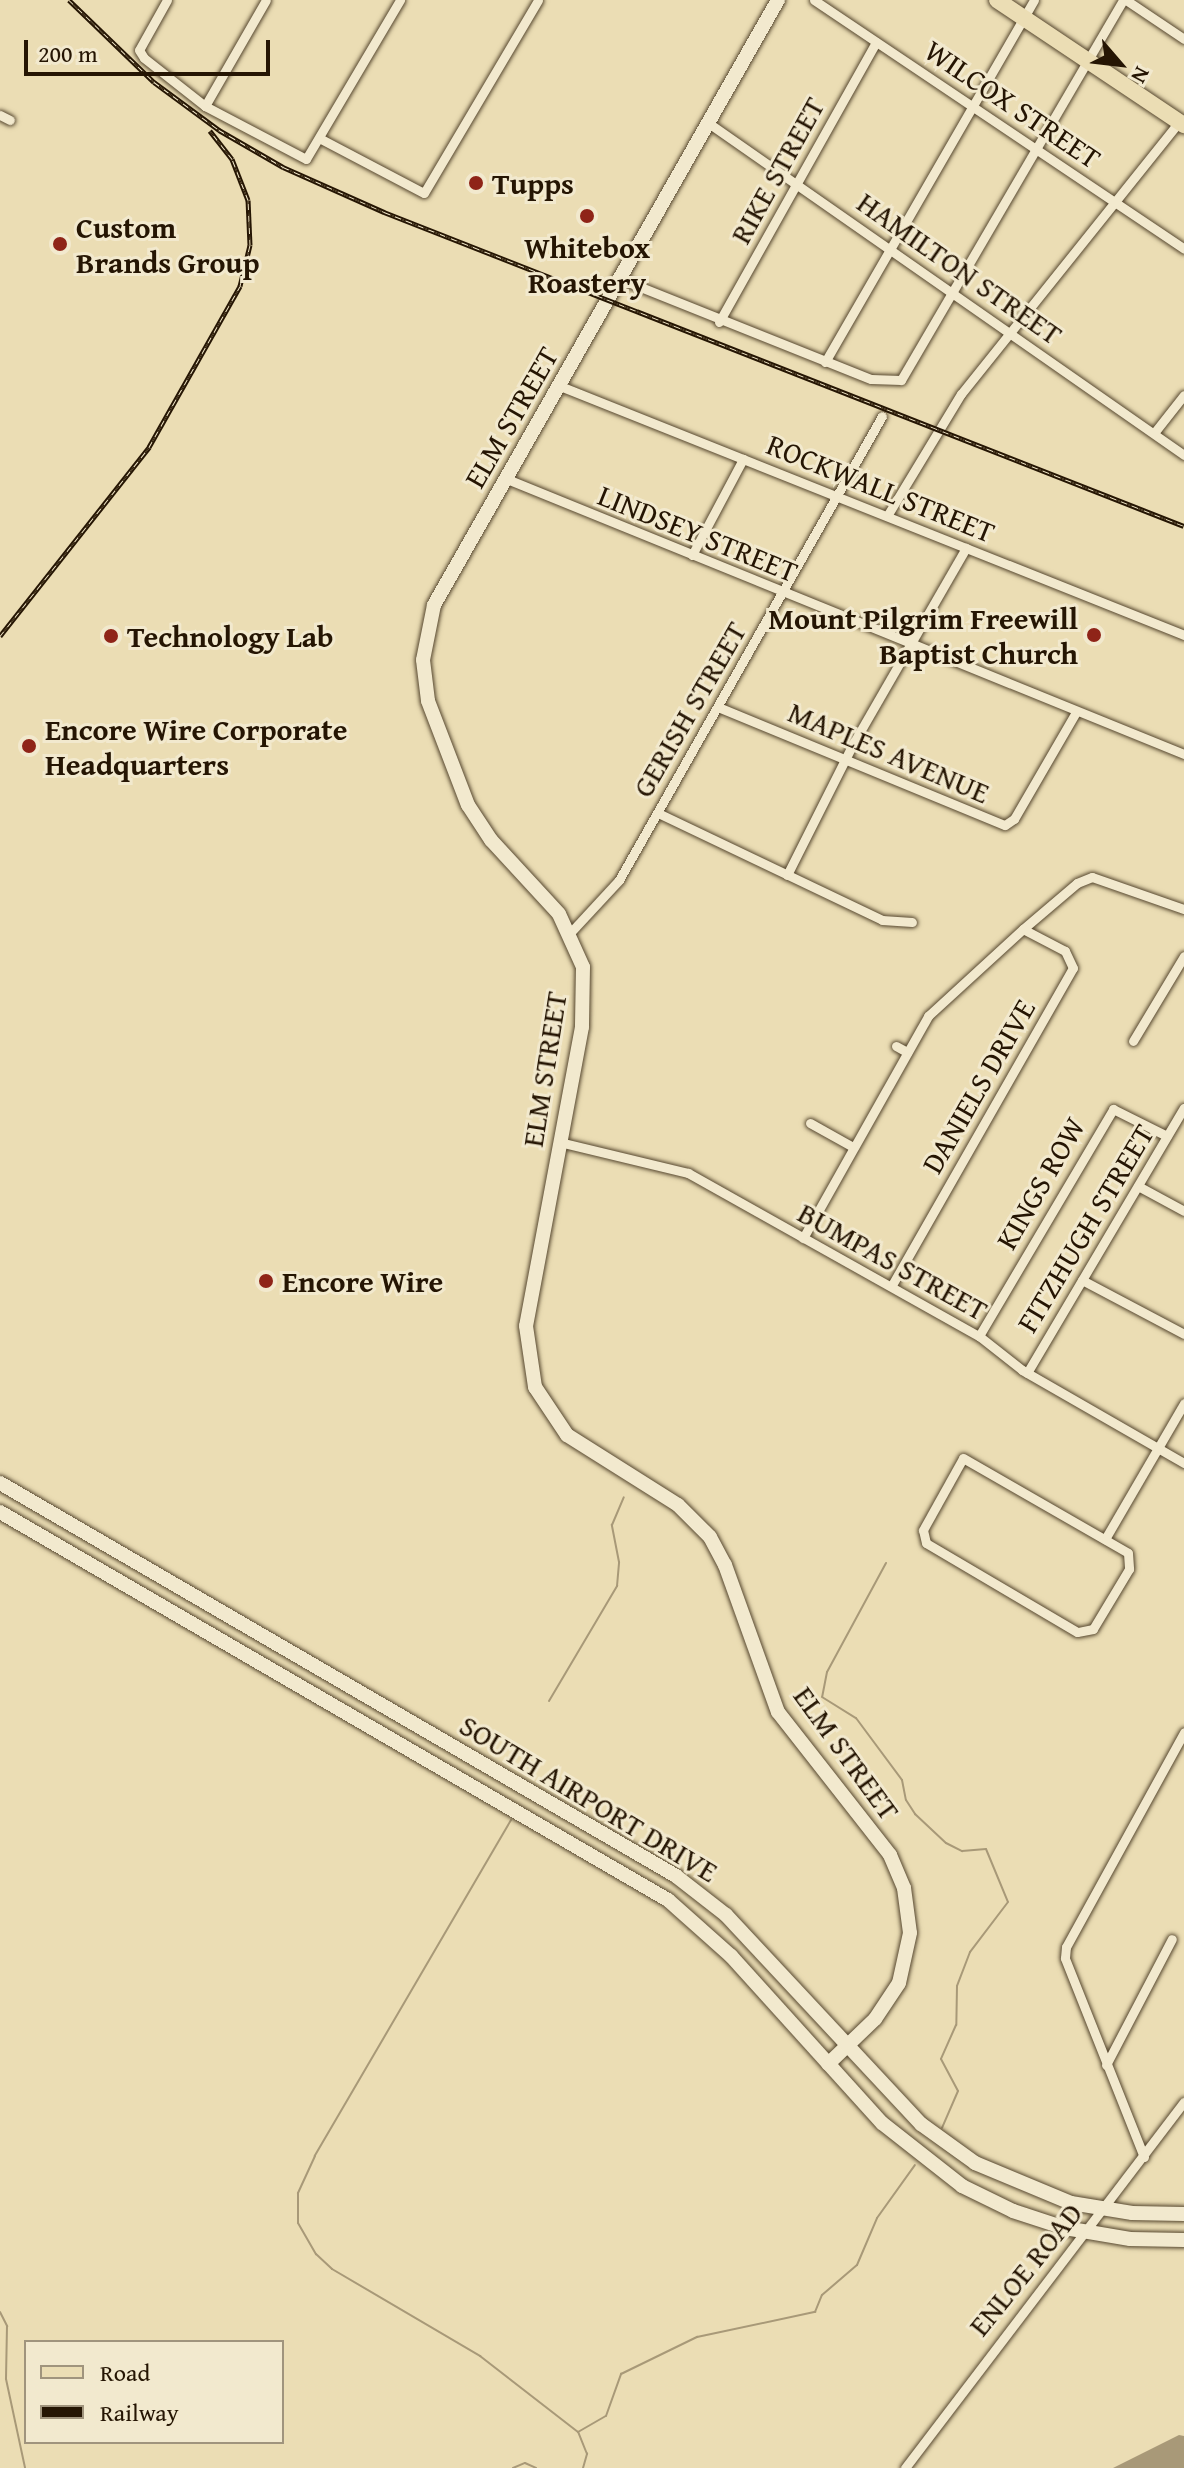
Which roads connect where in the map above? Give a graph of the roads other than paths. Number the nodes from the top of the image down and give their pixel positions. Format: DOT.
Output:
graph roads {
  1 [pos="167,0"];
  2 [pos="266,0"];
  3 [pos="400,0"];
  4 [pos="538,0"];
  5 [pos="778,0"];
  6 [pos="814,0"];
  7 [pos="997,0"];
  8 [pos="1034,0"];
  9 [pos="1124,0"];
  10 [pos="1023,18"];
  11 [pos="1184,39"];
  12 [pos="876,42"];
  13 [pos="1086,59"];
  14 [pos="972,105"];
  15 [pos="205,106"];
  16 [pos="1183,121"];
  17 [pos="707,122"];
  18 [pos="321,139"];
  19 [pos="1036,148"];
  20 [pos="798,182"];
  21 [pos="1117,202"];
  22 [pos="1184,249"];
  23 [pos="887,251"];
  24 [pos="618,278"];
  25 [pos="952,294"];
  26 [pos="719,322"];
  27 [pos="1011,332"];
  28 [pos="825,362"];
  29 [pos="560,386"];
  30 [pos="1184,395"];
  31 [pos="882,416"];
  32 [pos="1154,433"];
  33 [pos="1184,455"];
  34 [pos="743,459"];
  35 [pos="507,479"];
  36 [pos="837,496"];
  37 [pos="887,516"];
  38 [pos="966,548"];
  39 [pos="692,555"];
  40 [pos="782,593"];
  41 [pos="1184,635"];
  42 [pos="912,645"];
  43 [pos="718,707"];
  44 [pos="1076,712"];
  45 [pos="1184,754"];
  46 [pos="846,760"];
  47 [pos="658,813"];
  48 [pos="787,875"];
  49 [pos="1184,909"];
  50 [pos="912,922"];
  51 [pos="1023,929"];
  52 [pos="570,933"];
  53 [pos="1184,956"];
  54 [pos="1133,1041"];
  55 [pos="896,1046"];
  56 [pos="907,1052"];
  57 [pos="1184,1108"];
  58 [pos="810,1123"];
  59 [pos="1167,1136"];
  60 [pos="559,1142"];
  61 [pos="853,1147"];
  62 [pos="1138,1186"];
  63 [pos="1184,1211"];
  64 [pos="803,1238"];
  65 [pos="1082,1280"];
  66 [pos="892,1285"];
  67 [pos="1184,1334"];
  68 [pos="979,1336"];
  69 [pos="1027,1373"];
  70 [pos="1184,1403"];
  71 [pos="1158,1448"];
  72 [pos="1184,1463"];
  73 [pos="0,1483"];
  74 [pos="0,1512"];
  75 [pos="1105,1539"];
  76 [pos="1184,1732"];
  77 [pos="1172,1939"];
  78 [pos="847,2046"];
  79 [pos="828,2064"];
  80 [pos="1106,2065"];
  81 [pos="1184,2102"];
  82 [pos="1144,2157"];
  83 [pos="1102,2210"];
  84 [pos="1184,2214"];
  85 [pos="1084,2232"];
  86 [pos="1184,2240"];
  87 [pos="905,2468"];
  1 -- 15 [label="street"];
  2 -- 15 [label="street"];
  3 -- 18 [label="street"];
  4 -- 18 [label="street"];
  5 -- 17 [label="main road, ELM STREET"];
  6 -- 12 [label="street, WILCOX STREET"];
  7 -- 10 [label="main road"];
  8 -- 10 [label="street"];
  9 -- 11 [label="street"];
  9 -- 13 [label="street"];
  10 -- 13 [label="main road"];
  10 -- 14 [label="street"];
  12 -- 14 [label="street, WILCOX STREET"];
  12 -- 20 [label="street, RIKE STREET"];
  13 -- 16 [label="main road"];
  13 -- 19 [label="street"];
  14 -- 19 [label="street, WILCOX STREET"];
  14 -- 23 [label="street"];
  15 -- 18 [label="street"];
  16 -- 21 [label="street"];
  17 -- 20 [label="street, HAMILTON STREET"];
  17 -- 24 [label="main road, ELM STREET"];
  19 -- 21 [label="street, WILCOX STREET"];
  19 -- 25 [label="street"];
  20 -- 23 [label="street, HAMILTON STREET"];
  20 -- 26 [label="street, RIKE STREET"];
  21 -- 22 [label="street, WILCOX STREET"];
  21 -- 27 [label="street"];
  23 -- 25 [label="street, HAMILTON STREET"];
  23 -- 28 [label="street"];
  24 -- 26 [label="street"];
  24 -- 29 [label="main road, ELM STREET"];
  25 -- 27 [label="street, HAMILTON STREET"];
  25 -- 28 [label="street"];
  26 -- 28 [label="street"];
  27 -- 32 [label="street, HAMILTON STREET"];
  27 -- 37 [label="street"];
  29 -- 34 [label="street, ROCKWALL STREET"];
  29 -- 35 [label="main road, ELM STREET"];
  30 -- 32 [label="street"];
  31 -- 36 [label="street, GERISH STREET"];
  32 -- 33 [label="street, HAMILTON STREET"];
  34 -- 36 [label="street, ROCKWALL STREET"];
  34 -- 39 [label="street"];
  35 -- 39 [label="street, LINDSEY STREET"];
  35 -- 52 [label="main road, ELM STREET"];
  36 -- 37 [label="street, ROCKWALL STREET"];
  36 -- 40 [label="street, GERISH STREET"];
  37 -- 38 [label="street, ROCKWALL STREET"];
  38 -- 41 [label="street, ROCKWALL STREET"];
  38 -- 42 [label="street"];
  39 -- 40 [label="street, LINDSEY STREET"];
  40 -- 42 [label="street, LINDSEY STREET"];
  40 -- 43 [label="street, GERISH STREET"];
  42 -- 44 [label="street, LINDSEY STREET"];
  42 -- 46 [label="street"];
  43 -- 46 [label="street, MAPLES AVENUE"];
  43 -- 47 [label="street, GERISH STREET"];
  44 -- 45 [label="street, LINDSEY STREET"];
  44 -- 46 [label="street, MAPLES AVENUE"];
  46 -- 48 [label="street"];
  47 -- 48 [label="street"];
  47 -- 52 [label="street, GERISH STREET"];
  48 -- 50 [label="street"];
  49 -- 51 [label="street"];
  51 -- 56 [label="street"];
  51 -- 66 [label="street, DANIELS DRIVE"];
  52 -- 60 [label="main road, ELM STREET"];
  53 -- 54 [label="street"];
  55 -- 56 [label="street"];
  56 -- 61 [label="street"];
  57 -- 59 [label="street, FITZHUGH STREET"];
  58 -- 61 [label="street"];
  59 -- 62 [label="street, FITZHUGH STREET"];
  59 -- 68 [label="street, KINGS ROW"];
  60 -- 64 [label="street, BUMPAS STREET"];
  60 -- 78 [label="main road, ELM STREET"];
  61 -- 64 [label="street"];
  62 -- 63 [label="street"];
  62 -- 65 [label="street, FITZHUGH STREET"];
  64 -- 66 [label="street, BUMPAS STREET"];
  65 -- 67 [label="street"];
  65 -- 69 [label="street, FITZHUGH STREET"];
  66 -- 68 [label="street, BUMPAS STREET"];
  68 -- 69 [label="street, BUMPAS STREET"];
  69 -- 71 [label="street, BUMPAS STREET"];
  70 -- 71 [label="street"];
  71 -- 72 [label="street, BUMPAS STREET"];
  71 -- 75 [label="street"];
  73 -- 78 [label="main road, SOUTH AIRPORT DRIVE"];
  74 -- 79 [label="main road, SOUTH AIRPORT DRIVE"];
  75 -- 75 [label="street"];
  76 -- 80 [label="street"];
  77 -- 80 [label="street"];
  78 -- 79 [label="main road, ELM STREET"];
  78 -- 83 [label="main road, SOUTH AIRPORT DRIVE"];
  79 -- 85 [label="main road, SOUTH AIRPORT DRIVE"];
  80 -- 82 [label="street"];
  81 -- 82 [label="street, ENLOE ROAD"];
  82 -- 83 [label="street, ENLOE ROAD"];
  83 -- 84 [label="main road, SOUTH AIRPORT DRIVE"];
  83 -- 85 [label="street, ENLOE ROAD"];
  85 -- 86 [label="main road, SOUTH AIRPORT DRIVE"];
  85 -- 87 [label="street, ENLOE ROAD"];
}
